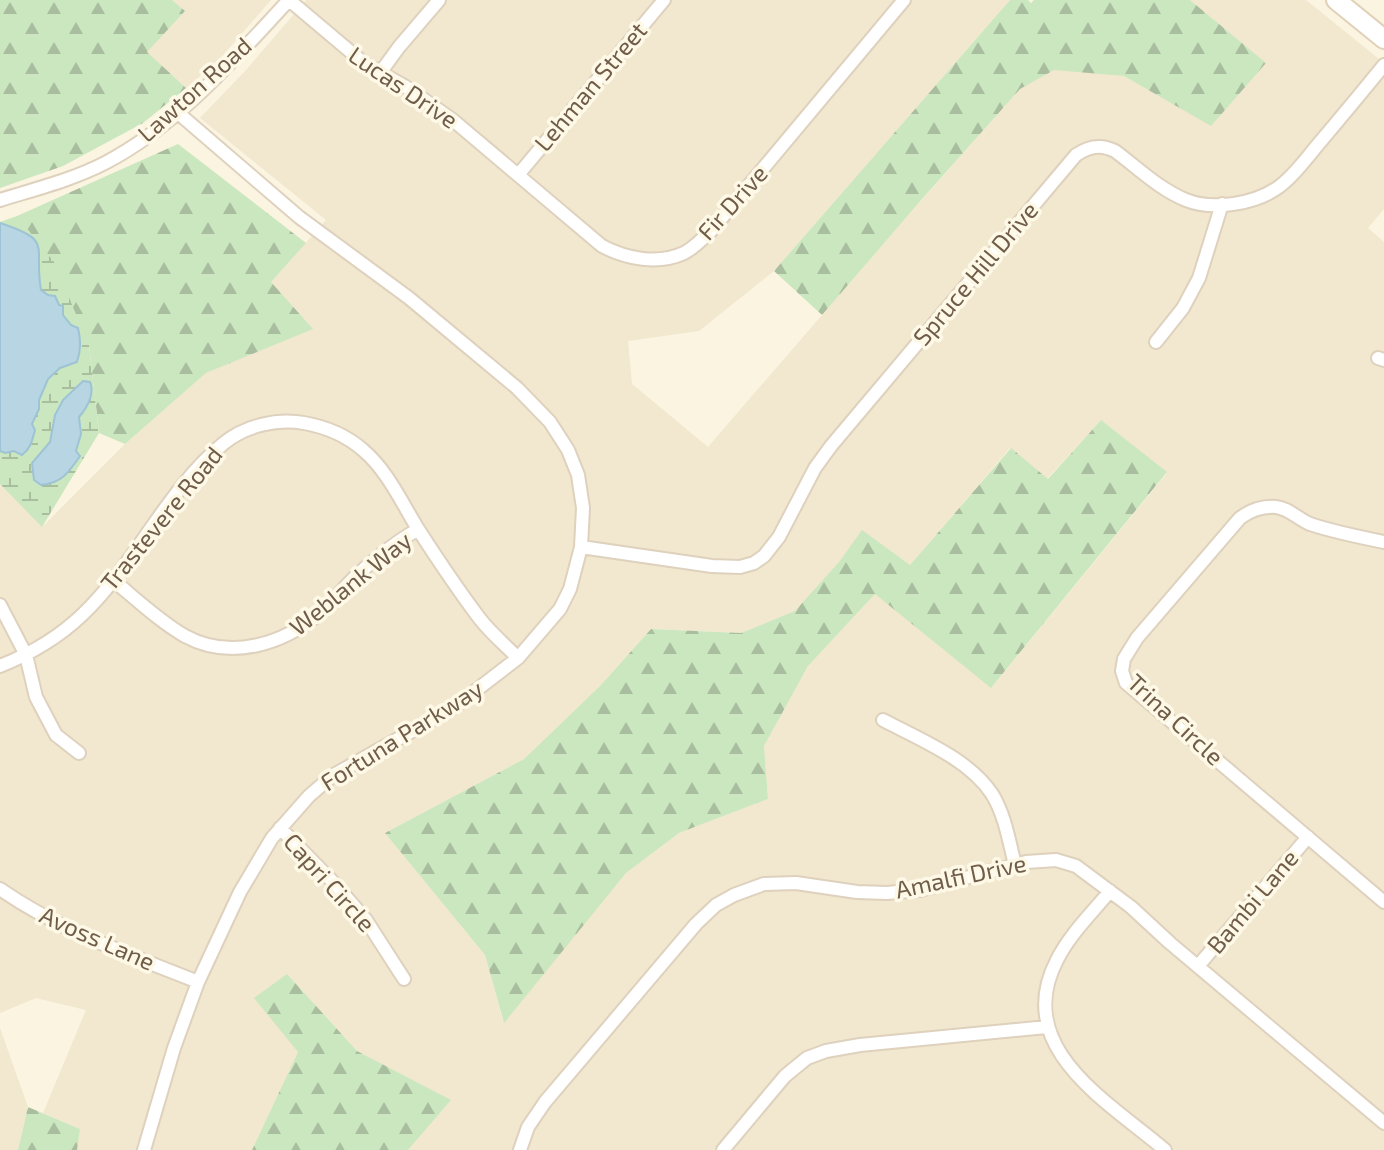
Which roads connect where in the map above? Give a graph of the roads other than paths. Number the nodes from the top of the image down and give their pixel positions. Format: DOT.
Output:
graph roads {
  1 [pos="289,0"];
  2 [pos="439,0"];
  3 [pos="664,0"];
  4 [pos="904,0"];
  5 [pos="1336,0"];
  6 [pos="1384,39"];
  7 [pos="1384,65"];
  8 [pos="380,73"];
  9 [pos="177,112"];
  10 [pos="518,175"];
  11 [pos="0,200"];
  12 [pos="1222,204"];
  13 [pos="1156,342"];
  14 [pos="418,529"];
  15 [pos="1384,542"];
  16 [pos="581,547"];
  17 [pos="113,580"];
  18 [pos="0,605"];
  19 [pos="26,655"];
  20 [pos="518,658"];
  21 [pos="0,666"];
  22 [pos="883,720"];
  23 [pos="79,753"];
  24 [pos="280,828"];
  25 [pos="1308,837"];
  26 [pos="1015,865"];
  27 [pos="0,889"];
  28 [pos="1110,891"];
  29 [pos="1384,902"];
  30 [pos="1198,966"];
  31 [pos="404,979"];
  32 [pos="198,982"];
  33 [pos="1047,1027"];
  34 [pos="1384,1123"];
  35 [pos="144,1150"];
  36 [pos="520,1150"];
  37 [pos="723,1150"];
  38 [pos="1165,1150"];
  1 -- 8 [label="street, Lucas Drive"];
  1 -- 9 [label="street, Lawton Road"];
  2 -- 8 [label="street"];
  3 -- 10 [label="street, Lehman Street"];
  4 -- 10 [label="street, Fir Drive"];
  5 -- 6 [label="street"];
  7 -- 12 [label="street, Spruce Hill Drive"];
  8 -- 10 [label="street, Lucas Drive"];
  9 -- 11 [label="street, Lawton Road"];
  9 -- 16 [label="street, Fortuna Parkway"];
  12 -- 13 [label="street"];
  12 -- 16 [label="street, Spruce Hill Drive"];
  14 -- 17 [label="street, Weblank Way"];
  14 -- 17 [label="street, Trastevere Road"];
  14 -- 20 [label="street, Trastevere Road"];
  15 -- 25 [label="street, Trina Circle"];
  16 -- 20 [label="street, Fortuna Parkway"];
  17 -- 19 [label="street, Trastevere Road"];
  18 -- 19 [label="street"];
  19 -- 21 [label="street, Trastevere Road"];
  19 -- 23 [label="street"];
  20 -- 24 [label="street, Fortuna Parkway"];
  22 -- 26 [label="street"];
  24 -- 31 [label="street, Capri Circle"];
  24 -- 32 [label="street, Fortuna Parkway"];
  25 -- 29 [label="street, Trina Circle"];
  25 -- 30 [label="street, Bambi Lane"];
  26 -- 28 [label="street, Amalfi Drive"];
  26 -- 36 [label="street, Amalfi Drive"];
  27 -- 32 [label="street, Avoss Lane"];
  28 -- 30 [label="street, Amalfi Drive"];
  28 -- 33 [label="street"];
  30 -- 34 [label="street, Amalfi Drive"];
  32 -- 35 [label="street, Fortuna Parkway"];
  33 -- 37 [label="street"];
  33 -- 38 [label="street"];
}
